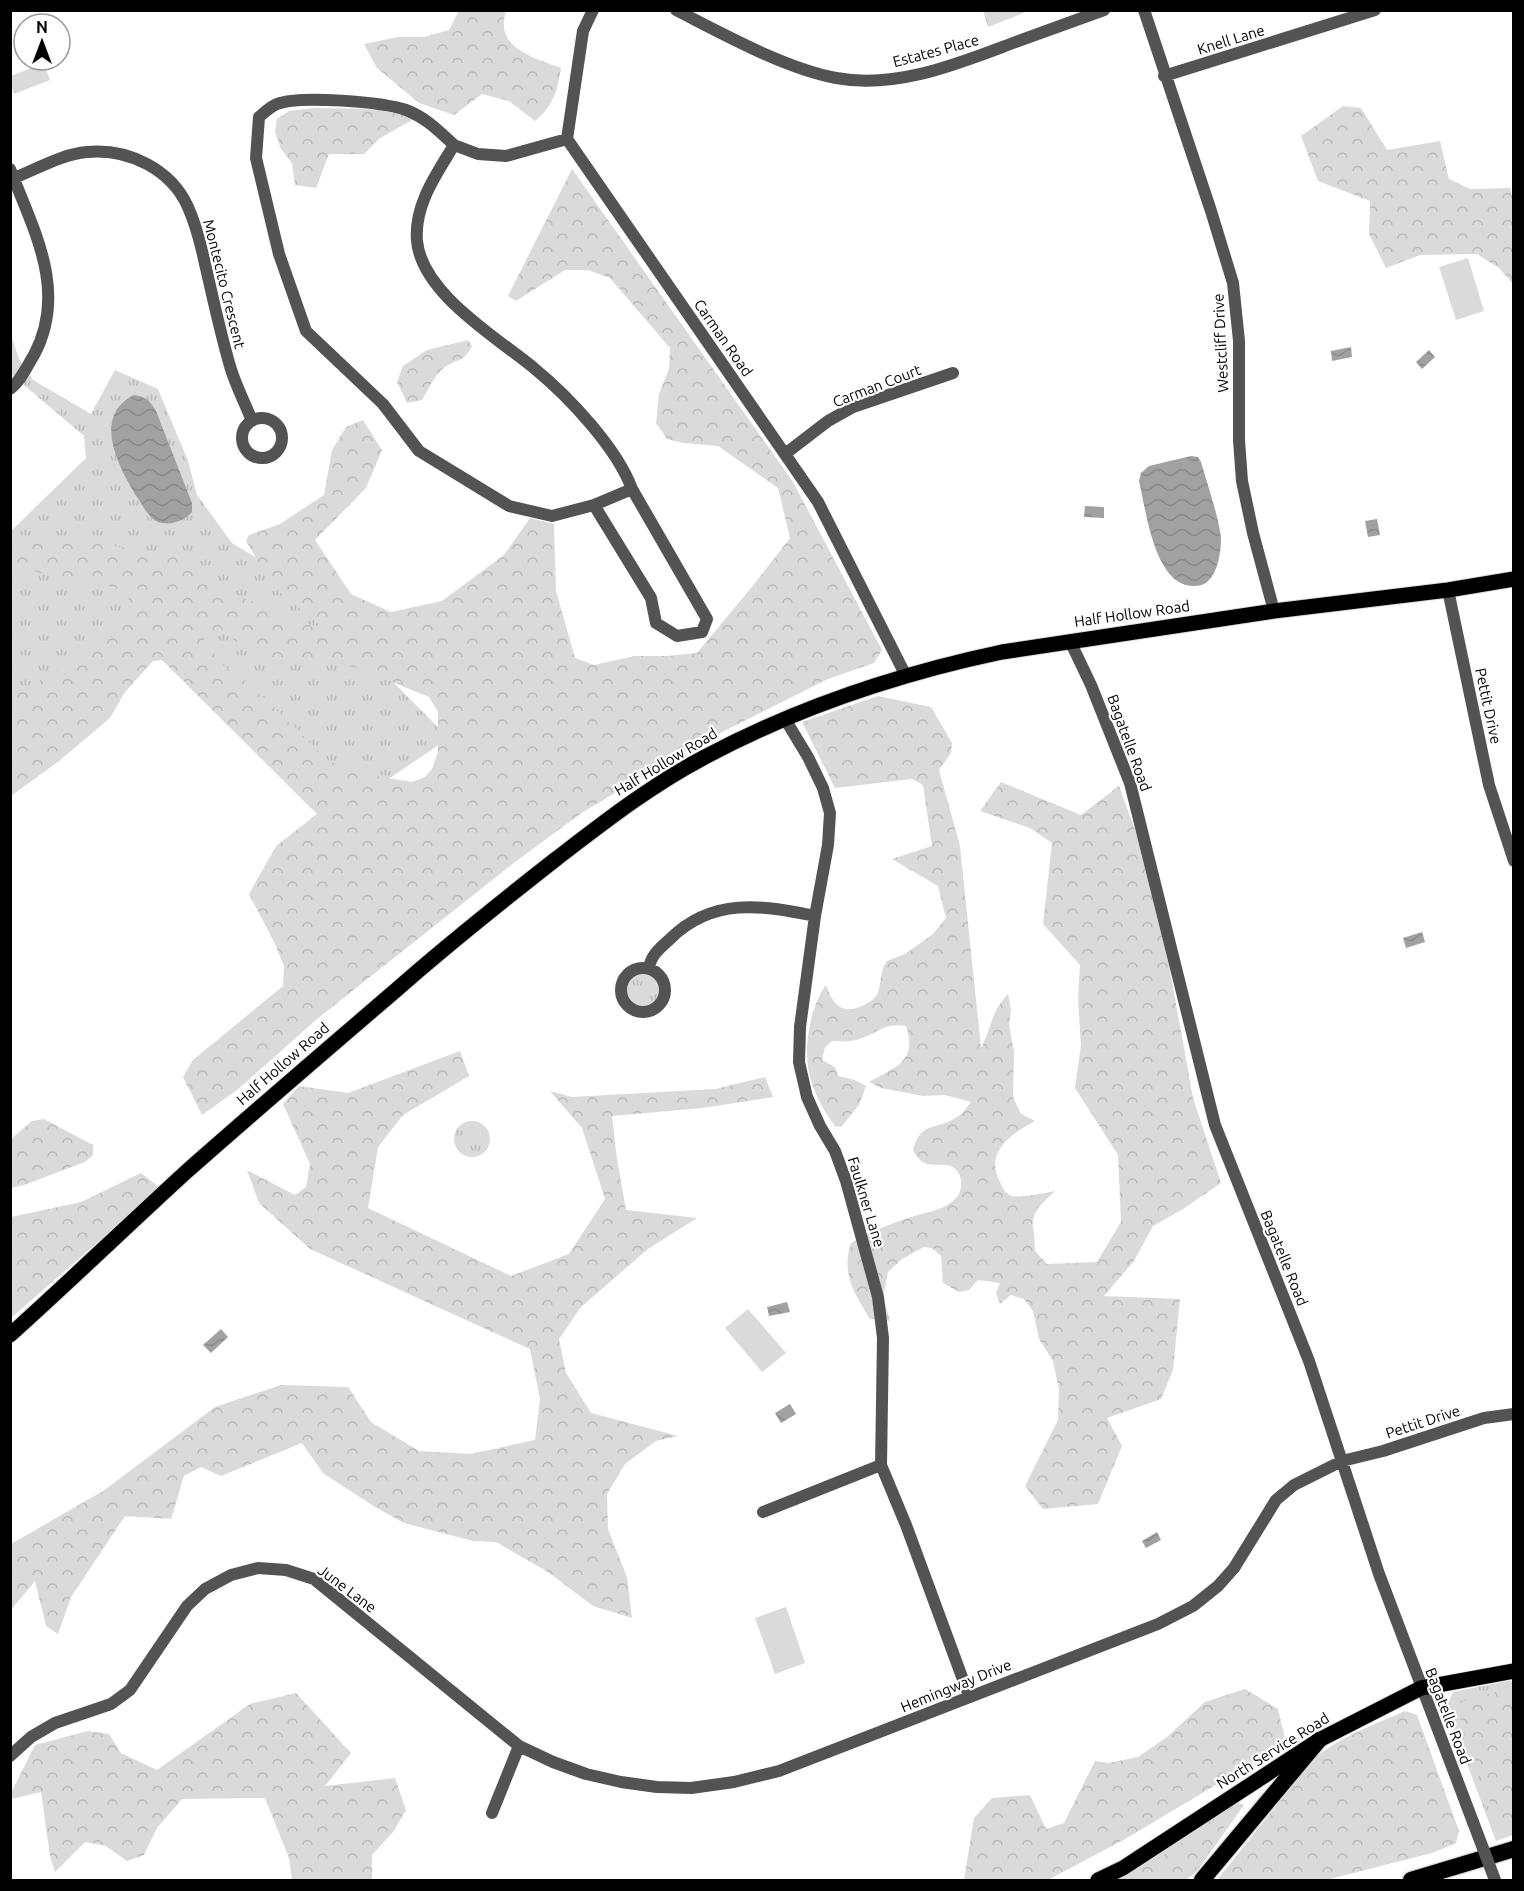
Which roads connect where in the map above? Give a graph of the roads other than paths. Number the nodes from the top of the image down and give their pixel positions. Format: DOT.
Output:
graph roads {
  1 [pos="593,10"];
  2 [pos="676,10"];
  3 [pos="1104,10"];
  4 [pos="1144,10"];
  5 [pos="1375,10"];
  6 [pos="1164,76"];
  7 [pos="567,139"];
  8 [pos="454,145"];
  9 [pos="12,173"];
  10 [pos="953,373"];
  11 [pos="10,389"];
  12 [pos="252,421"];
  13 [pos="785,454"];
  14 [pos="632,489"];
  15 [pos="594,505"];
  16 [pos="1514,579"];
  17 [pos="1448,590"];
  18 [pos="1274,611"];
  19 [pos="1070,641"];
  20 [pos="906,676"];
  21 [pos="785,719"];
  22 [pos="1514,861"];
  23 [pos="815,916"];
  24 [pos="649,968"];
  25 [pos="10,1335"];
  26 [pos="1514,1414"];
  27 [pos="1342,1461"];
  28 [pos="881,1465"];
  29 [pos="763,1512"];
  30 [pos="1514,1671"];
  31 [pos="1421,1688"];
  32 [pos="969,1696"];
  33 [pos="1318,1740"];
  34 [pos="519,1746"];
  35 [pos="10,1756"];
  36 [pos="492,1813"];
  37 [pos="1514,1850"];
  38 [pos="1098,1881"];
  39 [pos="1202,1881"];
  40 [pos="1411,1881"];
  41 [pos="1495,1881"];
  1 -- 7 [label="street"];
  2 -- 3 [label="street, Estates Place"];
  4 -- 6 [label="street, Westcliff Drive"];
  5 -- 6 [label="street, Knell Lane"];
  6 -- 18 [label="street, Westcliff Drive"];
  7 -- 8 [label="street"];
  7 -- 13 [label="street, Carman Road"];
  8 -- 14 [label="street"];
  8 -- 15 [label="street"];
  9 -- 11 [label="street"];
  9 -- 12 [label="street, Montecito Crescent"];
  10 -- 13 [label="street, Carman Court"];
  13 -- 20 [label="street, Carman Road"];
  14 -- 15 [label="street"];
  14 -- 15 [label="street"];
  16 -- 17 [label="main road, Half Hollow Road"];
  17 -- 18 [label="main road, Half Hollow Road"];
  17 -- 22 [label="street, Pettit Drive"];
  18 -- 19 [label="main road, Half Hollow Road"];
  19 -- 20 [label="main road, Half Hollow Road"];
  19 -- 27 [label="street, Bagatelle Road"];
  20 -- 21 [label="main road, Half Hollow Road"];
  21 -- 23 [label="street, Faulkner Lane"];
  21 -- 25 [label="main road, Half Hollow Road"];
  23 -- 24 [label="street"];
  23 -- 28 [label="street, Faulkner Lane"];
  26 -- 27 [label="street, Pettit Drive"];
  27 -- 31 [label="street, Bagatelle Road"];
  27 -- 32 [label="street, Hemingway Drive"];
  28 -- 29 [label="street"];
  28 -- 32 [label="street, Faulkner Lane"];
  30 -- 31 [label="main road, North Service Road"];
  31 -- 33 [label="main road, North Service Road"];
  31 -- 41 [label="street, Bagatelle Road, bridge"];
  32 -- 34 [label="street, Hemingway Drive"];
  33 -- 38 [label="main road, North Service Road"];
  33 -- 39 [label="highway"];
  34 -- 35 [label="street, June Lane"];
  34 -- 36 [label="street"];
  37 -- 40 [label="highway"];
}
